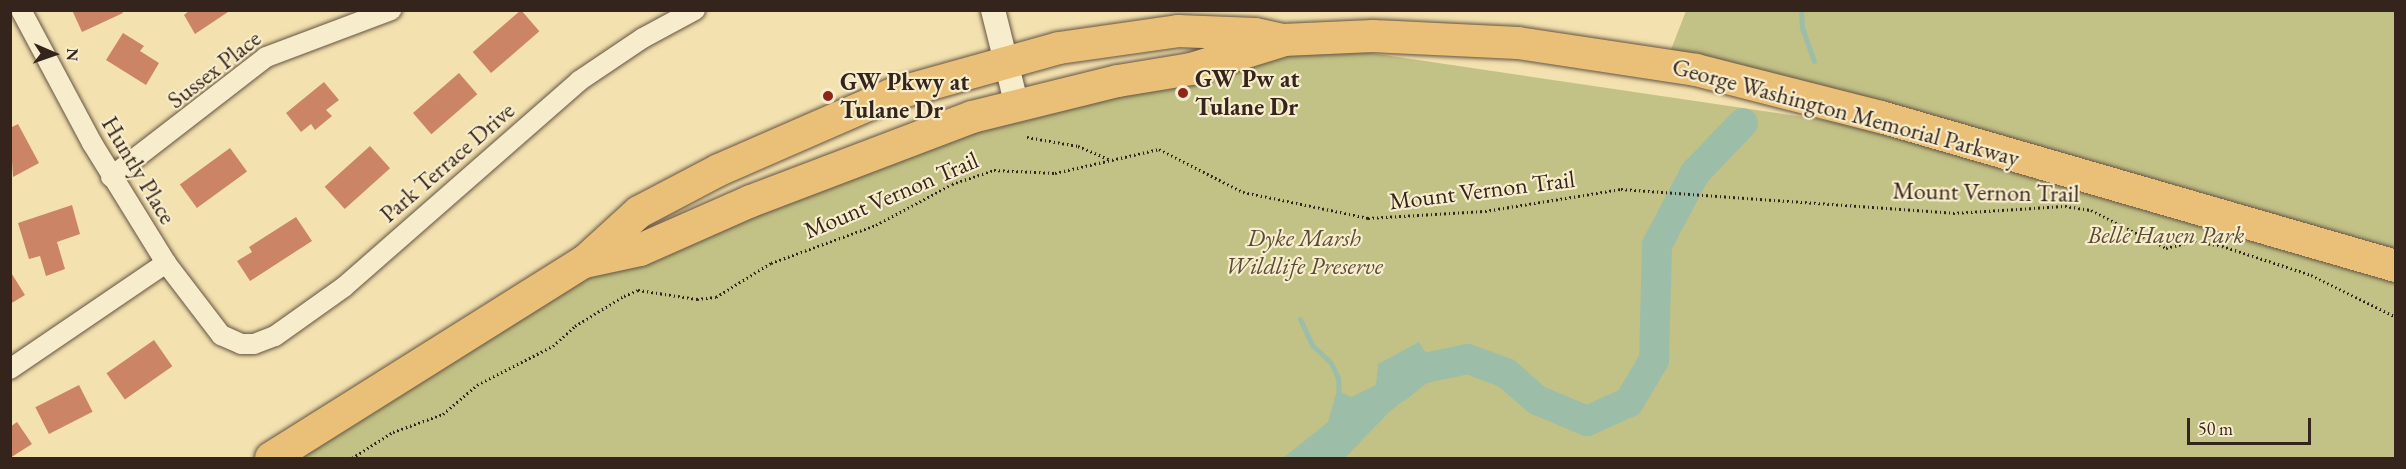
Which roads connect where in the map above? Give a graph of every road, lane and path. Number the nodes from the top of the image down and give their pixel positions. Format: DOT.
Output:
graph roads {
  1 [pos="21,10"];
  2 [pos="391,10"];
  3 [pos="695,10"];
  4 [pos="993,10"];
  5 [pos="1283,40"];
  6 [pos="1007,63"];
  7 [pos="1017,106"];
  8 [pos="1027,137"];
  9 [pos="1111,159"];
  10 [pos="111,177"];
  11 [pos="584,262"];
  12 [pos="166,263"];
  13 [pos="2396,266"];
  14 [pos="2396,317"];
  15 [pos="233,342"];
  16 [pos="10,369"];
  17 [pos="271,459"];
  18 [pos="352,459"];
  1 -- 10 [label="street, Huntly Place"];
  2 -- 10 [label="street, Sussex Place"];
  3 -- 15 [label="street, Park Terrace Drive"];
  4 -- 6 [label="street"];
  5 -- 6 [label="main road, George Washington Memorial Parkway"];
  5 -- 7 [label="main road, George Washington Memorial Parkway"];
  5 -- 13 [label="main road, George Washington Memorial Parkway"];
  6 -- 7 [label="street"];
  6 -- 11 [label="main road, George Washington Memorial Parkway"];
  7 -- 11 [label="main road, George Washington Memorial Parkway"];
  8 -- 9 [label="path"];
  9 -- 14 [label="path, Mount Vernon Trail"];
  9 -- 18 [label="path, Mount Vernon Trail"];
  10 -- 12 [label="street, Huntly Place"];
  11 -- 17 [label="main road, George Washington Memorial Parkway"];
  12 -- 15 [label="street, Huntly Place"];
  12 -- 16 [label="street"];
}
